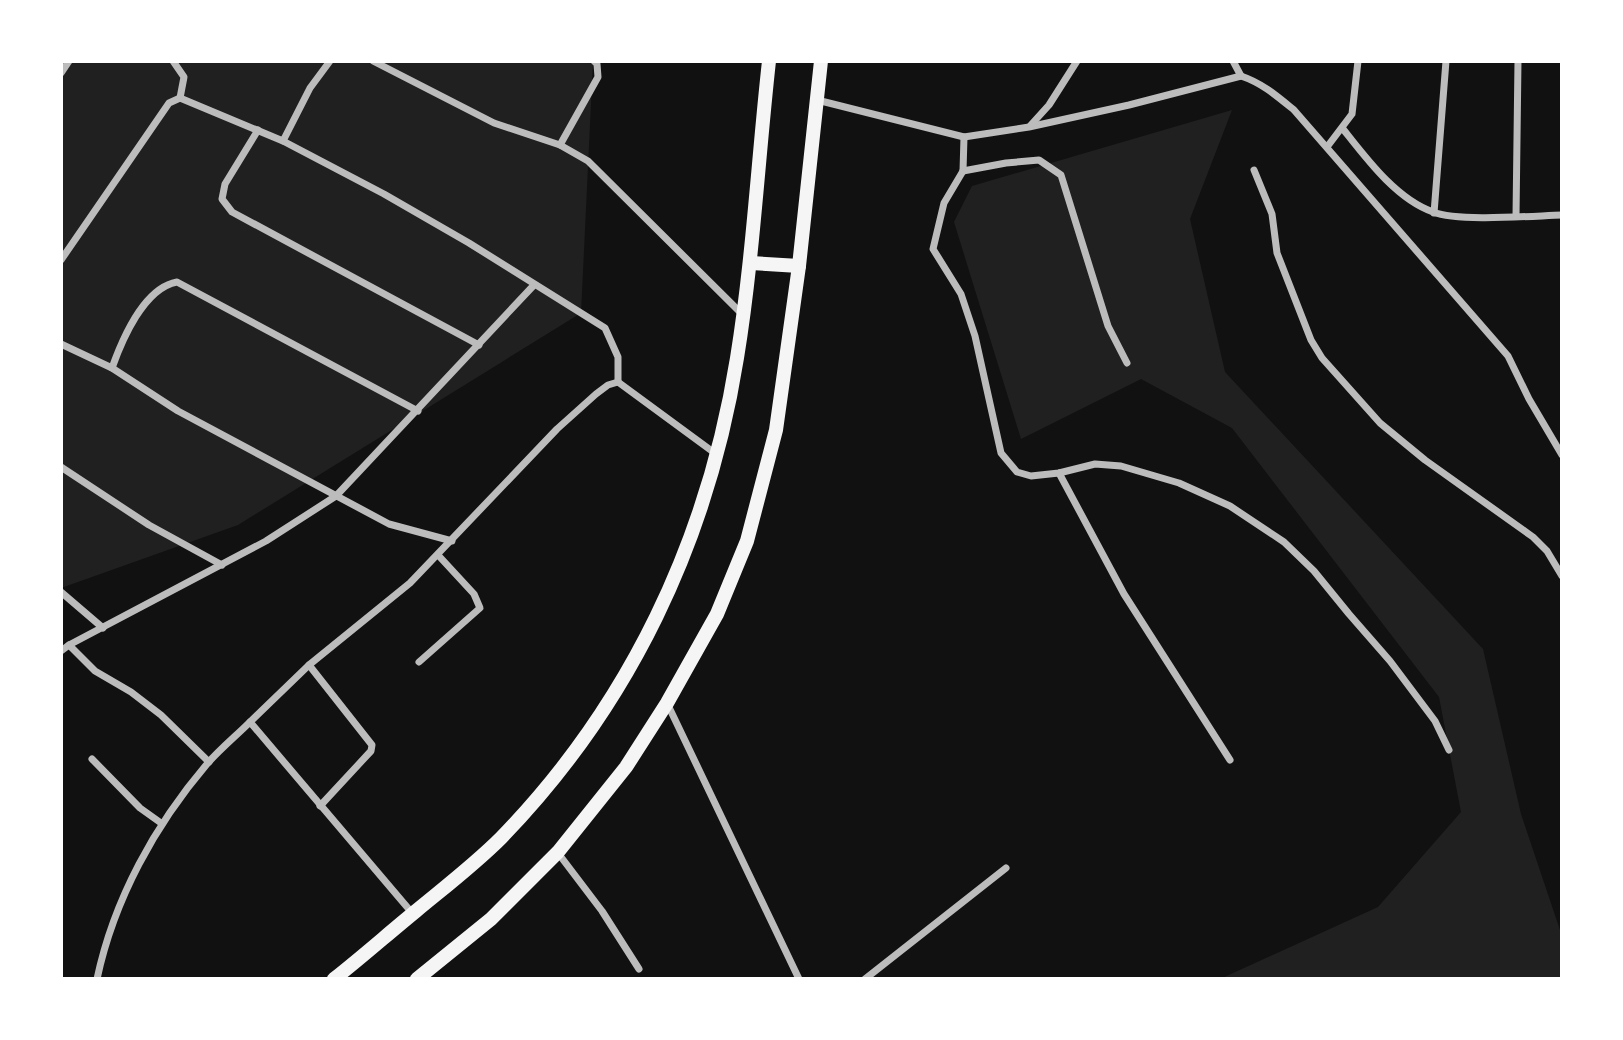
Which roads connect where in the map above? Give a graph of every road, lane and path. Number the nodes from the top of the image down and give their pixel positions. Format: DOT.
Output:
graph roads {
  1 [pos="69,61"];
  2 [pos="173,61"];
  3 [pos="330,61"];
  4 [pos="373,61"];
  5 [pos="594,61"];
  6 [pos="769,61"];
  7 [pos="821,61"];
  8 [pos="1077,61"];
  9 [pos="1233,61"];
  10 [pos="1359,61"];
  11 [pos="1446,61"];
  12 [pos="1518,61"];
  13 [pos="61,74"];
  14 [pos="1241,76"];
  15 [pos="180,98"];
  16 [pos="817,100"];
  17 [pos="1029,127"];
  18 [pos="1343,128"];
  19 [pos="257,130"];
  20 [pos="964,138"];
  21 [pos="283,141"];
  22 [pos="560,145"];
  23 [pos="1327,147"];
  24 [pos="1254,170"];
  25 [pos="963,172"];
  26 [pos="1434,213"];
  27 [pos="1562,215"];
  28 [pos="1516,216"];
  29 [pos="61,260"];
  30 [pos="751,263"];
  31 [pos="799,266"];
  32 [pos="534,285"];
  33 [pos="744,315"];
  34 [pos="61,344"];
  35 [pos="479,345"];
  36 [pos="1127,363"];
  37 [pos="112,368"];
  38 [pos="618,382"];
  39 [pos="418,411"];
  40 [pos="1562,454"];
  41 [pos="717,455"];
  42 [pos="61,467"];
  43 [pos="1059,474"];
  44 [pos="336,496"];
  45 [pos="453,541"];
  46 [pos="438,555"];
  47 [pos="222,565"];
  48 [pos="1562,576"];
  49 [pos="61,592"];
  50 [pos="103,628"];
  51 [pos="69,645"];
  52 [pos="61,651"];
  53 [pos="419,662"];
  54 [pos="309,665"];
  55 [pos="667,703"];
  56 [pos="250,722"];
  57 [pos="1449,750"];
  58 [pos="92,759"];
  59 [pos="1230,760"];
  60 [pos="209,762"];
  61 [pos="320,806"];
  62 [pos="161,823"];
  63 [pos="558,852"];
  64 [pos="1006,868"];
  65 [pos="413,914"];
  66 [pos="639,969"];
  67 [pos="422,977"];
  68 [pos="97,979"];
  69 [pos="334,979"];
  70 [pos="799,979"];
  71 [pos="864,979"];
  1 -- 13 [label="street"];
  2 -- 15 [label="street"];
  3 -- 21 [label="street"];
  4 -- 22 [label="street"];
  5 -- 22 [label="street"];
  6 -- 30 [label="main road"];
  7 -- 16 [label="main road"];
  8 -- 17 [label="street"];
  9 -- 14 [label="street"];
  10 -- 18 [label="street"];
  11 -- 26 [label="street"];
  12 -- 28 [label="street"];
  14 -- 17 [label="street"];
  14 -- 23 [label="street"];
  15 -- 19 [label="street"];
  15 -- 29 [label="street"];
  16 -- 20 [label="street"];
  16 -- 31 [label="main road"];
  17 -- 20 [label="street"];
  18 -- 23 [label="street"];
  18 -- 26 [label="street"];
  19 -- 21 [label="street"];
  19 -- 35 [label="street"];
  20 -- 25 [label="street"];
  21 -- 32 [label="street"];
  22 -- 33 [label="street"];
  23 -- 40 [label="street"];
  24 -- 48 [label="street"];
  25 -- 36 [label="street"];
  25 -- 43 [label="street"];
  26 -- 28 [label="street"];
  27 -- 28 [label="street"];
  30 -- 31 [label="main road"];
  30 -- 33 [label="main road"];
  31 -- 55 [label="main road"];
  32 -- 35 [label="street"];
  32 -- 38 [label="street"];
  33 -- 41 [label="main road"];
  34 -- 37 [label="street"];
  35 -- 39 [label="street"];
  37 -- 39 [label="street"];
  37 -- 44 [label="street"];
  38 -- 41 [label="street"];
  38 -- 45 [label="street"];
  39 -- 44 [label="street"];
  41 -- 65 [label="main road"];
  42 -- 47 [label="street"];
  43 -- 57 [label="street"];
  43 -- 59 [label="street"];
  44 -- 45 [label="street"];
  44 -- 47 [label="street"];
  45 -- 46 [label="street"];
  46 -- 53 [label="street"];
  46 -- 54 [label="street"];
  47 -- 50 [label="street"];
  49 -- 50 [label="street"];
  50 -- 51 [label="street"];
  51 -- 52 [label="street"];
  51 -- 60 [label="street"];
  54 -- 56 [label="street"];
  54 -- 61 [label="street"];
  55 -- 63 [label="main road"];
  55 -- 70 [label="street"];
  56 -- 60 [label="street"];
  56 -- 61 [label="street"];
  58 -- 62 [label="street"];
  60 -- 62 [label="street"];
  61 -- 65 [label="street"];
  62 -- 68 [label="street"];
  63 -- 66 [label="street"];
  63 -- 67 [label="main road"];
  64 -- 71 [label="street"];
  65 -- 69 [label="main road"];
}
